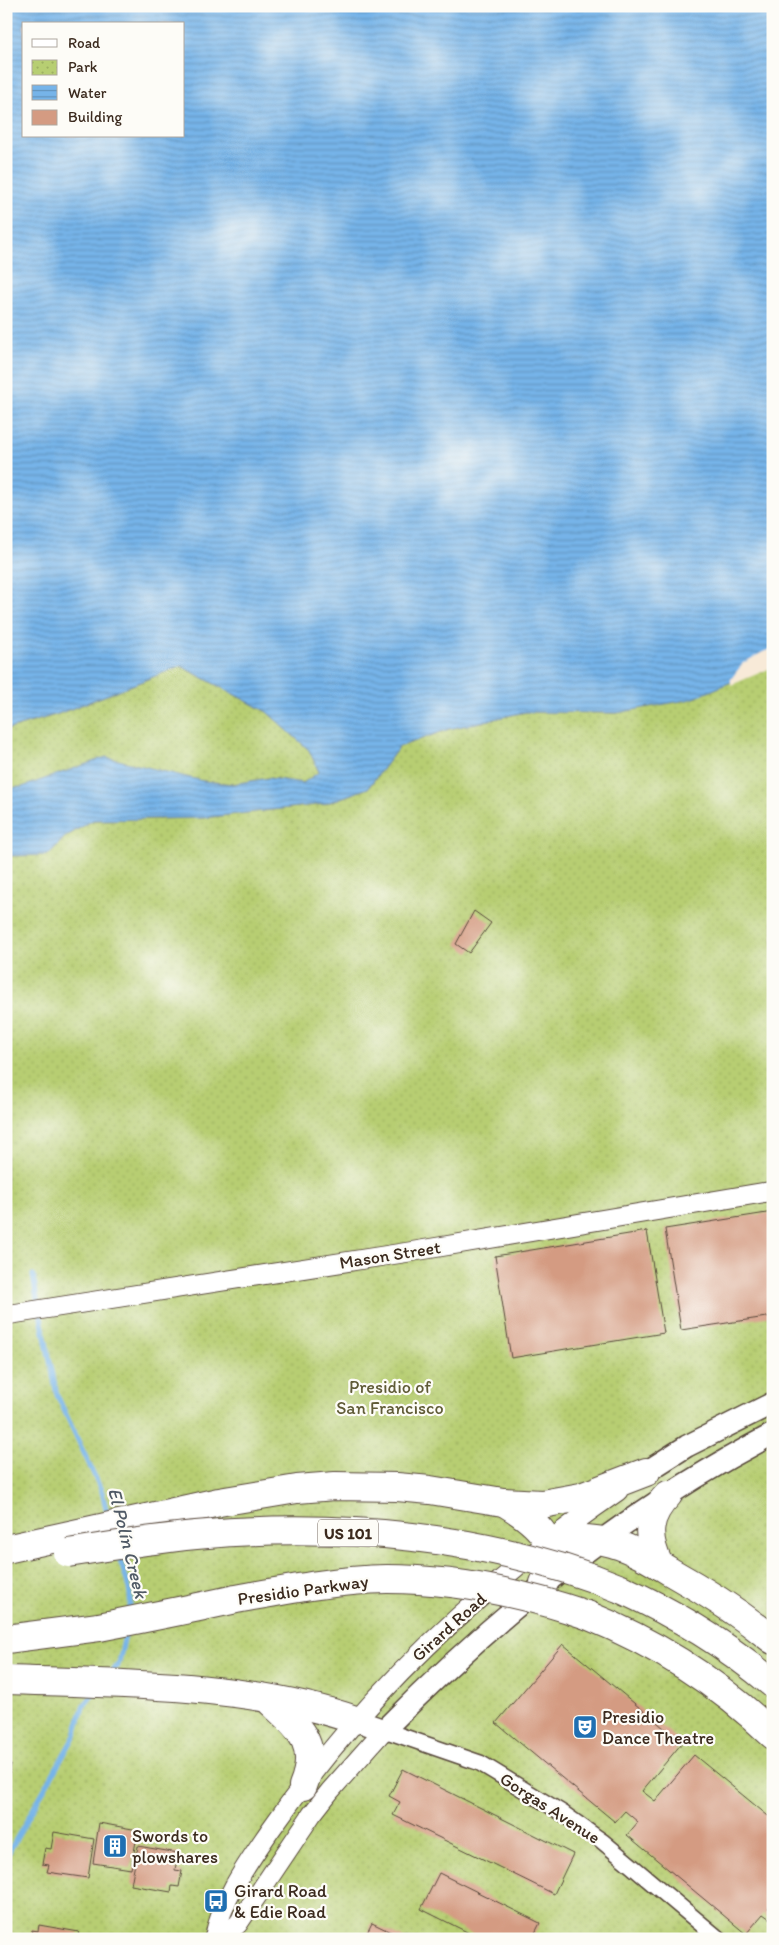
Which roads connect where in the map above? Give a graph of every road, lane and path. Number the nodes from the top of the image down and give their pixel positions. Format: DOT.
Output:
graph roads {
  1 [pos="773,1191"];
  2 [pos="8,1315"];
  3 [pos="773,1403"];
  4 [pos="773,1434"];
  5 [pos="646,1472"];
  6 [pos="668,1495"];
  7 [pos="490,1499"];
  8 [pos="548,1541"];
  9 [pos="600,1541"];
  10 [pos="66,1544"];
  11 [pos="6,1548"];
  12 [pos="6,1562"];
  13 [pos="659,1565"];
  14 [pos="544,1584"];
  15 [pos="6,1639"];
  16 [pos="773,1640"];
  17 [pos="6,1680"];
  18 [pos="773,1684"];
  19 [pos="268,1700"];
  20 [pos="355,1720"];
  21 [pos="384,1730"];
  22 [pos="773,1735"];
  23 [pos="302,1786"];
  24 [pos="214,1939"];
  25 [pos="219,1939"];
  26 [pos="719,1939"];
  1 -- 2 [label="street, Mason Street"];
  3 -- 5 [label="main road, Girard Road"];
  4 -- 6 [label="main road, Girard Road"];
  5 -- 7 [label="highway"];
  5 -- 8 [label="street, Girard Road"];
  6 -- 9 [label="main road, Girard Road"];
  6 -- 13 [label="highway"];
  7 -- 8 [label="highway"];
  7 -- 10 [label="highway"];
  8 -- 9 [label="highway"];
  8 -- 14 [label="highway"];
  8 -- 20 [label="street, Girard Road"];
  9 -- 13 [label="highway"];
  9 -- 14 [label="main road, Girard Road"];
  10 -- 11 [label="highway"];
  10 -- 12 [label="highway, US 101"];
  10 -- 18 [label="highway, US 101, bridge"];
  13 -- 16 [label="highway"];
  14 -- 21 [label="main road, Girard Road"];
  15 -- 22 [label="highway, Presidio Parkway, bridge"];
  17 -- 19 [label="highway"];
  19 -- 20 [label="highway"];
  19 -- 23 [label="highway"];
  20 -- 21 [label="main road, Gorgas Avenue"];
  20 -- 23 [label="street, Girard Road"];
  21 -- 25 [label="street, Girard Road"];
  21 -- 26 [label="street, Gorgas Avenue"];
  23 -- 24 [label="street, Girard Road"];
}
